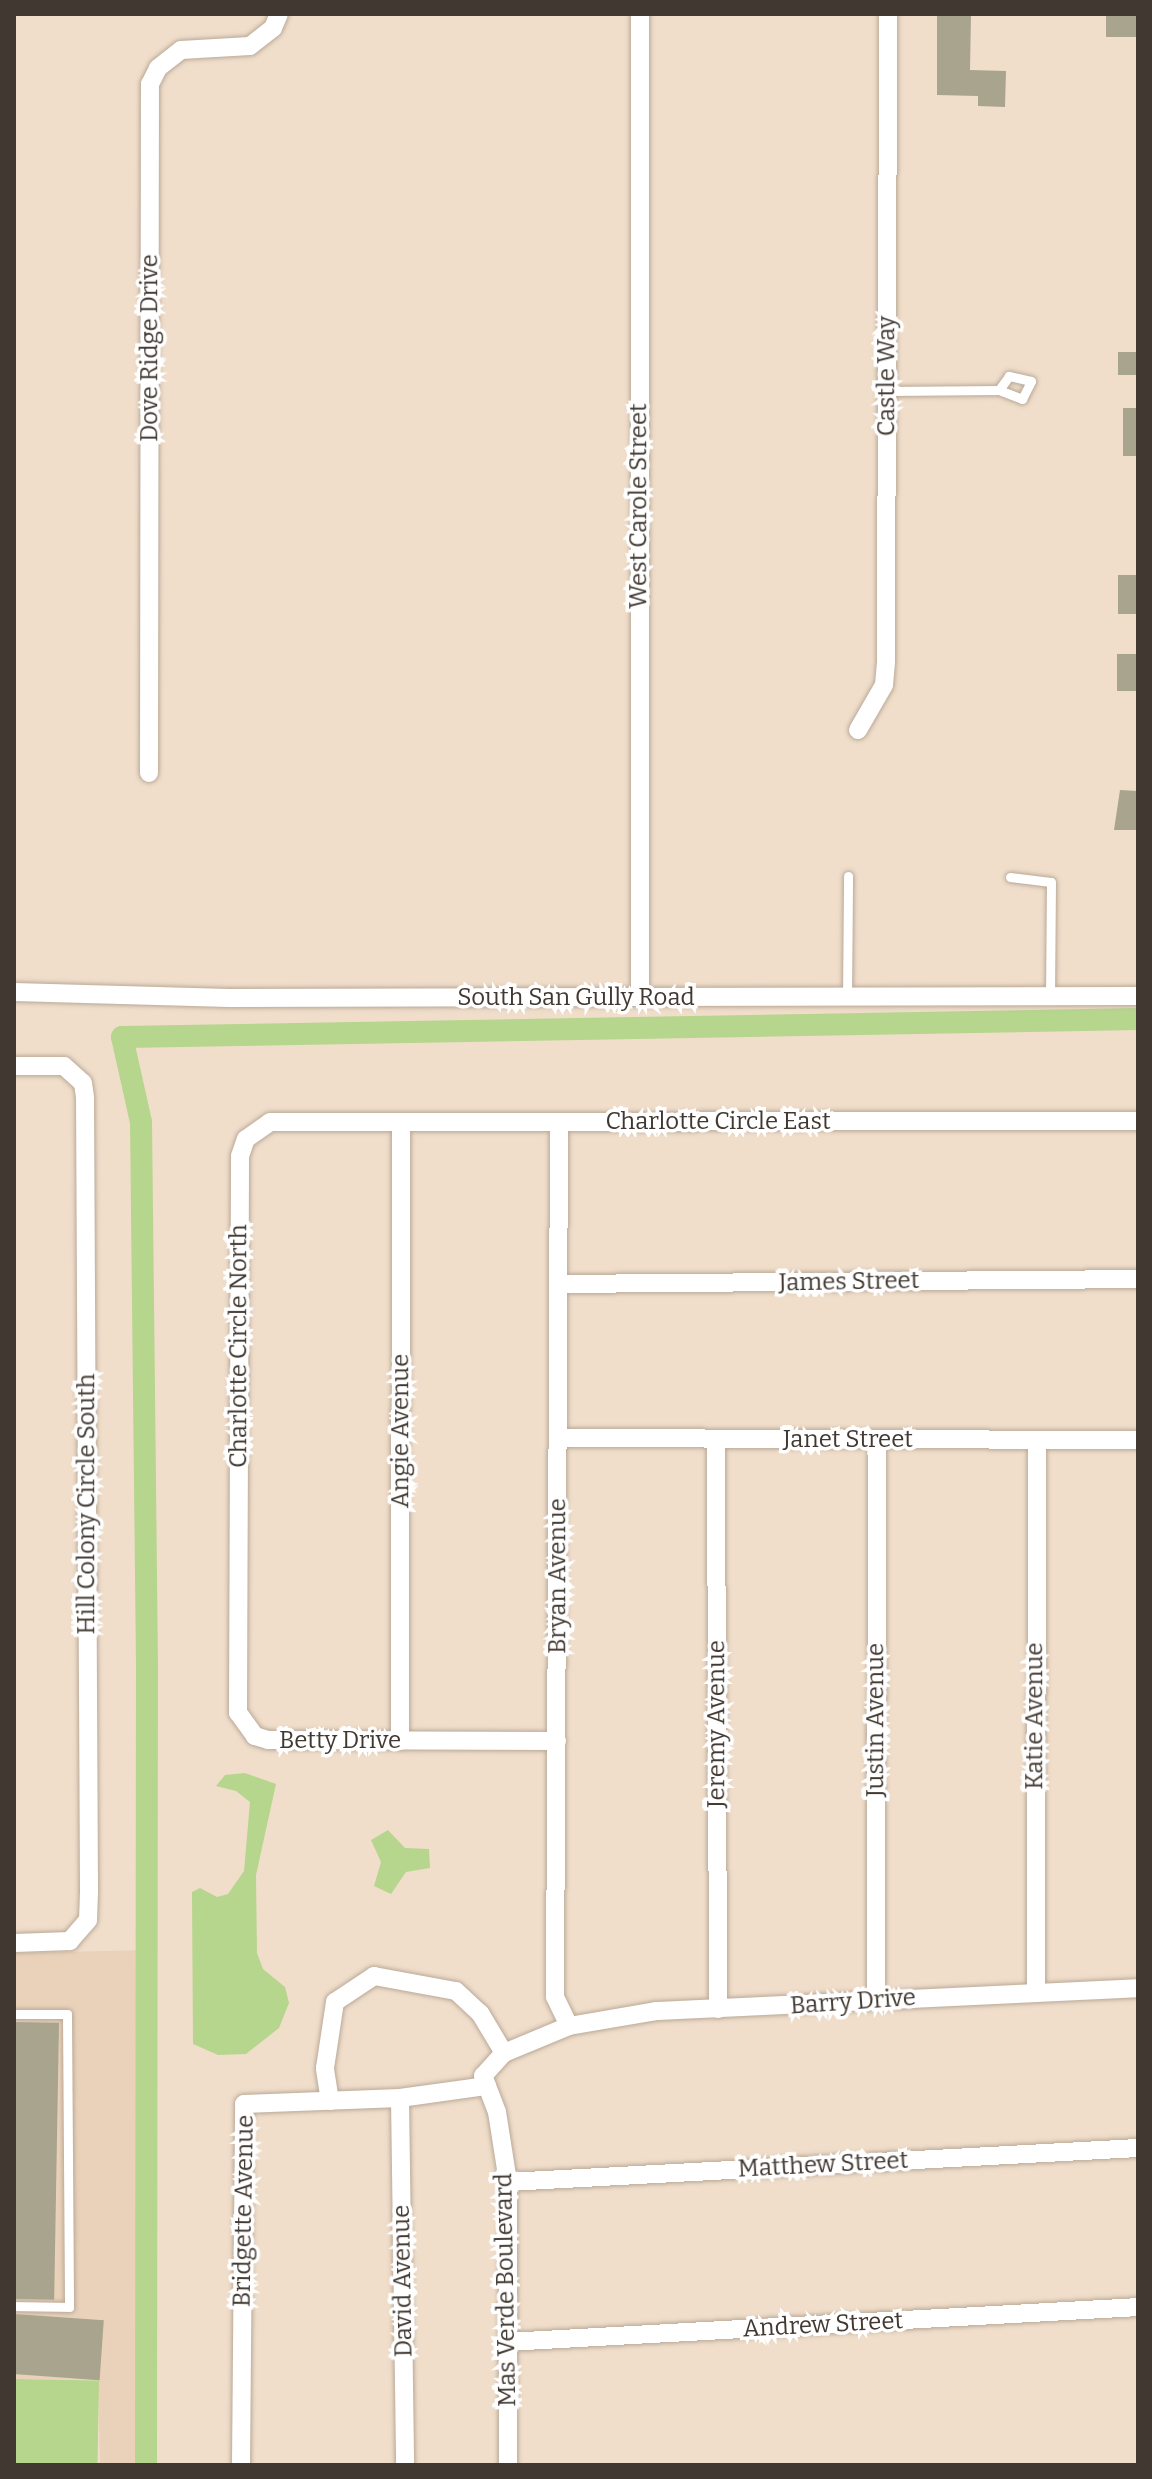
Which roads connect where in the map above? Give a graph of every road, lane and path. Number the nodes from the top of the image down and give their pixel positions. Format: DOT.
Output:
graph roads {
  1 [pos="279,14"];
  2 [pos="640,14"];
  3 [pos="888,14"];
  4 [pos="999,390"];
  5 [pos="887,391"];
  6 [pos="858,730"];
  7 [pos="149,773"];
  8 [pos="848,876"];
  9 [pos="1010,877"];
  10 [pos="14,992"];
  11 [pos="1138,996"];
  12 [pos="640,998"];
  13 [pos="847,999"];
  14 [pos="1050,1000"];
  15 [pos="14,1066"];
  16 [pos="1138,1121"];
  17 [pos="298,1122"];
  18 [pos="401,1122"];
  19 [pos="559,1122"];
  20 [pos="1138,1279"];
  21 [pos="559,1284"];
  22 [pos="558,1438"];
  23 [pos="716,1439"];
  24 [pos="877,1440"];
  25 [pos="1037,1440"];
  26 [pos="1138,1440"];
  27 [pos="238,1612"];
  28 [pos="400,1741"];
  29 [pos="557,1741"];
  30 [pos="14,1943"];
  31 [pos="1138,1988"];
  32 [pos="1036,1992"];
  33 [pos="876,2000"];
  34 [pos="718,2009"];
  35 [pos="14,2014"];
  36 [pos="569,2026"];
  37 [pos="504,2053"];
  38 [pos="487,2086"];
  39 [pos="400,2098"];
  40 [pos="330,2101"];
  41 [pos="1138,2148"];
  42 [pos="508,2182"];
  43 [pos="14,2306"];
  44 [pos="1138,2307"];
  45 [pos="507,2342"];
  46 [pos="241,2465"];
  47 [pos="405,2465"];
  48 [pos="508,2465"];
  1 -- 7 [label="street, Dove Ridge Drive"];
  2 -- 12 [label="street, West Carole Street"];
  3 -- 5 [label="street, Castle Way"];
  4 -- 5 [label="lane"];
  5 -- 6 [label="street, Castle Way"];
  8 -- 13 [label="lane"];
  9 -- 14 [label="lane"];
  10 -- 12 [label="street, South San Gully Road"];
  11 -- 14 [label="street, South San Gully Road"];
  12 -- 13 [label="street, South San Gully Road"];
  13 -- 14 [label="street, South San Gully Road"];
  15 -- 30 [label="street, Hill Colony Circle South"];
  16 -- 19 [label="street, Charlotte Circle East"];
  17 -- 18 [label="street, Charlotte Circle East"];
  17 -- 27 [label="street, Charlotte Circle North"];
  18 -- 19 [label="street, Charlotte Circle East"];
  18 -- 28 [label="street, Angie Avenue"];
  19 -- 21 [label="street, Bryan Avenue"];
  20 -- 21 [label="street, James Street"];
  21 -- 22 [label="street, Bryan Avenue"];
  22 -- 23 [label="street, Janet Street"];
  22 -- 29 [label="street, Bryan Avenue"];
  23 -- 24 [label="street, Janet Street"];
  23 -- 34 [label="street, Jeremy Avenue"];
  24 -- 25 [label="street, Janet Street"];
  24 -- 33 [label="street, Justin Avenue"];
  25 -- 26 [label="street, Janet Street"];
  25 -- 32 [label="street, Katie Avenue"];
  27 -- 28 [label="street, Betty Drive"];
  28 -- 29 [label="street, Betty Drive"];
  29 -- 36 [label="street, Bryan Avenue"];
  31 -- 32 [label="street, Barry Drive"];
  32 -- 33 [label="street, Barry Drive"];
  33 -- 34 [label="street, Barry Drive"];
  34 -- 36 [label="street, Barry Drive"];
  35 -- 43 [label="lane"];
  36 -- 37 [label="street"];
  37 -- 38 [label="street"];
  37 -- 40 [label="street"];
  38 -- 39 [label="street, Bridgette Avenue"];
  38 -- 42 [label="street, Mas Verde Boulevard"];
  39 -- 40 [label="street, Bridgette Avenue"];
  39 -- 47 [label="street, David Avenue"];
  40 -- 46 [label="street, Bridgette Avenue"];
  41 -- 42 [label="street, Matthew Street"];
  42 -- 45 [label="street, Mas Verde Boulevard"];
  44 -- 45 [label="street, Andrew Street"];
  45 -- 48 [label="street, Mas Verde Boulevard"];
}
